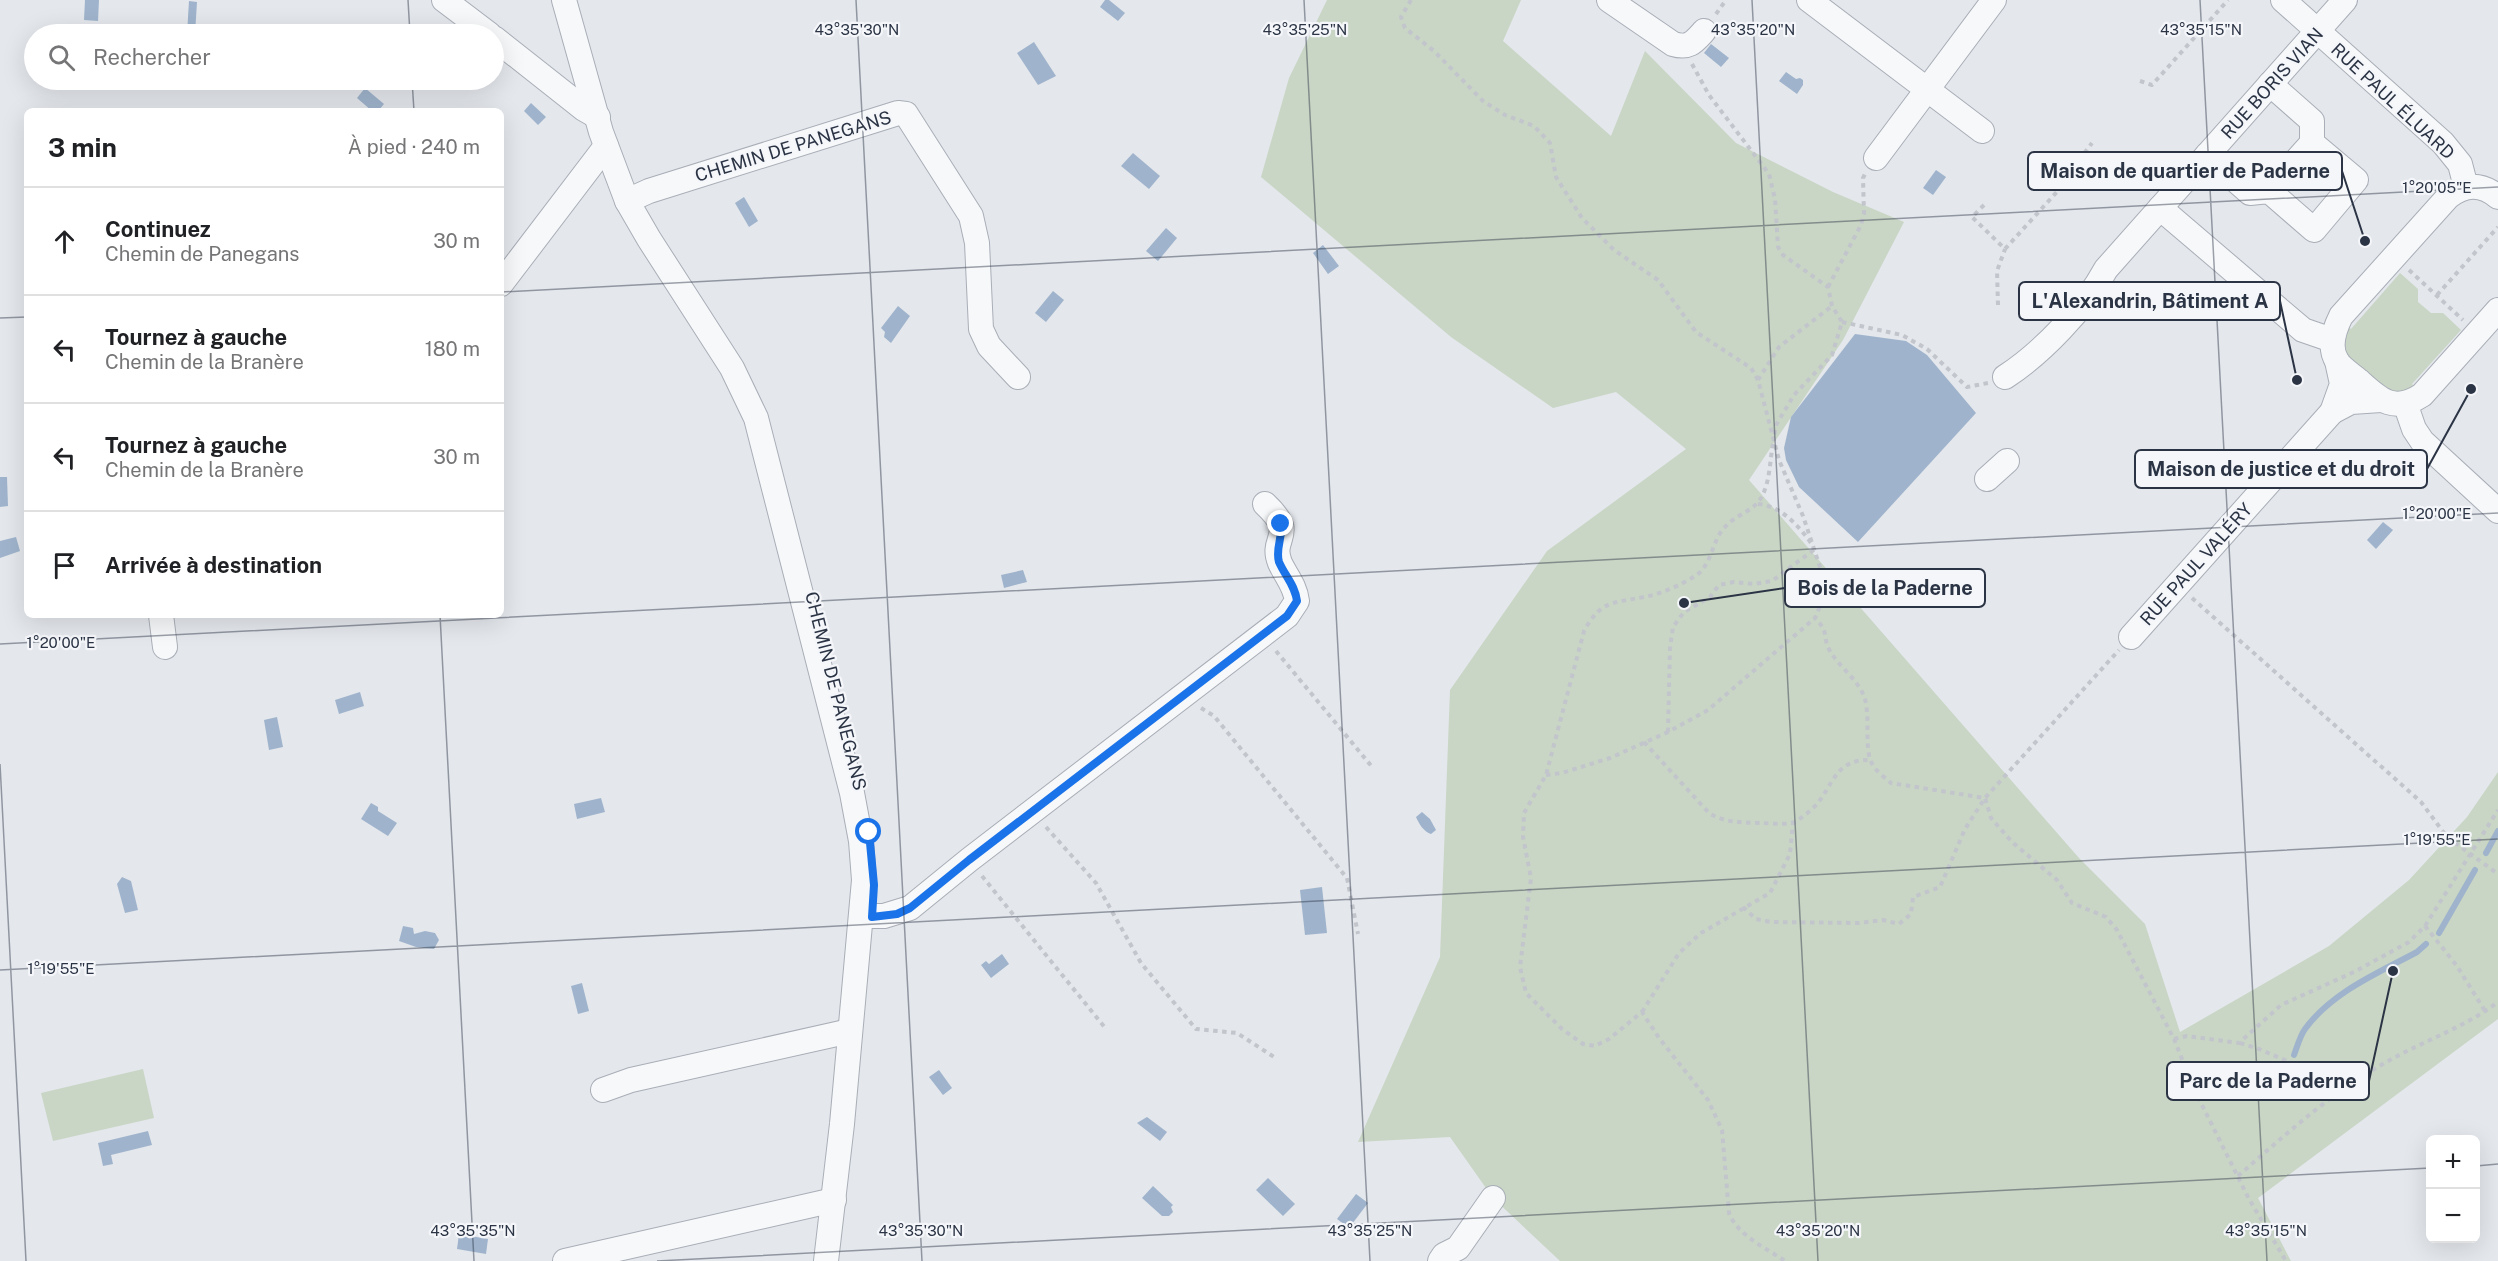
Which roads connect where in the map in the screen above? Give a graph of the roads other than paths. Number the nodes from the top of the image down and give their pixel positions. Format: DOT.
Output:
graph roads {
  1 [pos="444,0"];
  2 [pos="564,0"];
  3 [pos="1609,0"];
  4 [pos="1994,0"];
  5 [pos="2283,0"];
  6 [pos="2346,0"];
  7 [pos="1824,4"];
  8 [pos="476,24"];
  9 [pos="1704,31"];
  10 [pos="2319,32"];
  11 [pos="504,46"];
  12 [pos="2270,84"];
  13 [pos="1927,90"];
  14 [pos="598,117"];
  15 [pos="1982,131"];
  16 [pos="2312,143"];
  17 [pos="606,146"];
  18 [pos="2207,155"];
  19 [pos="1876,158"];
  20 [pos="2466,187"];
  21 [pos="2269,191"];
  22 [pos="2498,197"];
  23 [pos="627,201"];
  24 [pos="2160,207"];
  25 [pos="504,280"];
  26 [pos="2498,310"];
  27 [pos="2335,351"];
  28 [pos="1018,377"];
  29 [pos="2005,377"];
  30 [pos="2380,400"];
  31 [pos="2405,403"];
  32 [pos="2332,412"];
  33 [pos="2007,461"];
  34 [pos="1987,479"];
  35 [pos="1265,504"];
  36 [pos="2498,511"];
  37 [pos="161,618"];
  38 [pos="2131,636"];
  39 [pos="165,647"];
  40 [pos="862,916"];
  41 [pos="850,1031"];
  42 [pos="603,1090"];
  43 [pos="1492,1198"];
  44 [pos="834,1200"];
  45 [pos="565,1261"];
  46 [pos="826,1261"];
  47 [pos="1440,1261"];
  1 -- 8 [label="street"];
  2 -- 14 [label="street, CHEMIN DE PANEGANS"];
  3 -- 9 [label="street"];
  4 -- 13 [label="street"];
  5 -- 10 [label="street, RUE PAUL ÉLUARD"];
  6 -- 10 [label="street, RUE BORIS VIAN"];
  7 -- 13 [label="street"];
  10 -- 12 [label="street, RUE BORIS VIAN"];
  10 -- 20 [label="street, RUE PAUL ÉLUARD"];
  11 -- 14 [label="street"];
  12 -- 16 [label="street"];
  12 -- 18 [label="street, RUE BORIS VIAN"];
  13 -- 15 [label="street"];
  13 -- 19 [label="street"];
  14 -- 17 [label="street, CHEMIN DE PANEGANS"];
  16 -- 21 [label="street"];
  16 -- 21 [label="street"];
  17 -- 23 [label="street, CHEMIN DE PANEGANS"];
  17 -- 25 [label="street"];
  18 -- 21 [label="street"];
  18 -- 24 [label="street, RUE BORIS VIAN"];
  20 -- 22 [label="street"];
  20 -- 27 [label="street, RUE PAUL VALÉRY"];
  23 -- 28 [label="street, CHEMIN DE PANEGANS"];
  23 -- 40 [label="street, CHEMIN DE PANEGANS"];
  24 -- 27 [label="street"];
  24 -- 29 [label="street, RUE BORIS VIAN"];
  26 -- 31 [label="street"];
  27 -- 30 [label="street"];
  27 -- 32 [label="street, RUE PAUL VALÉRY"];
  30 -- 31 [label="street, RUE PAUL VALÉRY"];
  30 -- 32 [label="street, RUE PAUL VALÉRY"];
  31 -- 36 [label="street"];
  32 -- 38 [label="street, RUE PAUL VALÉRY"];
  33 -- 34 [label="street"];
  35 -- 40 [label="street"];
  37 -- 39 [label="street"];
  40 -- 41 [label="street, CHEMIN DE PANEGANS"];
  41 -- 42 [label="street"];
  41 -- 44 [label="street, CHEMIN DE PANEGANS"];
  43 -- 47 [label="street"];
  44 -- 45 [label="street"];
  44 -- 46 [label="street, CHEMIN DE PANEGANS"];
}
